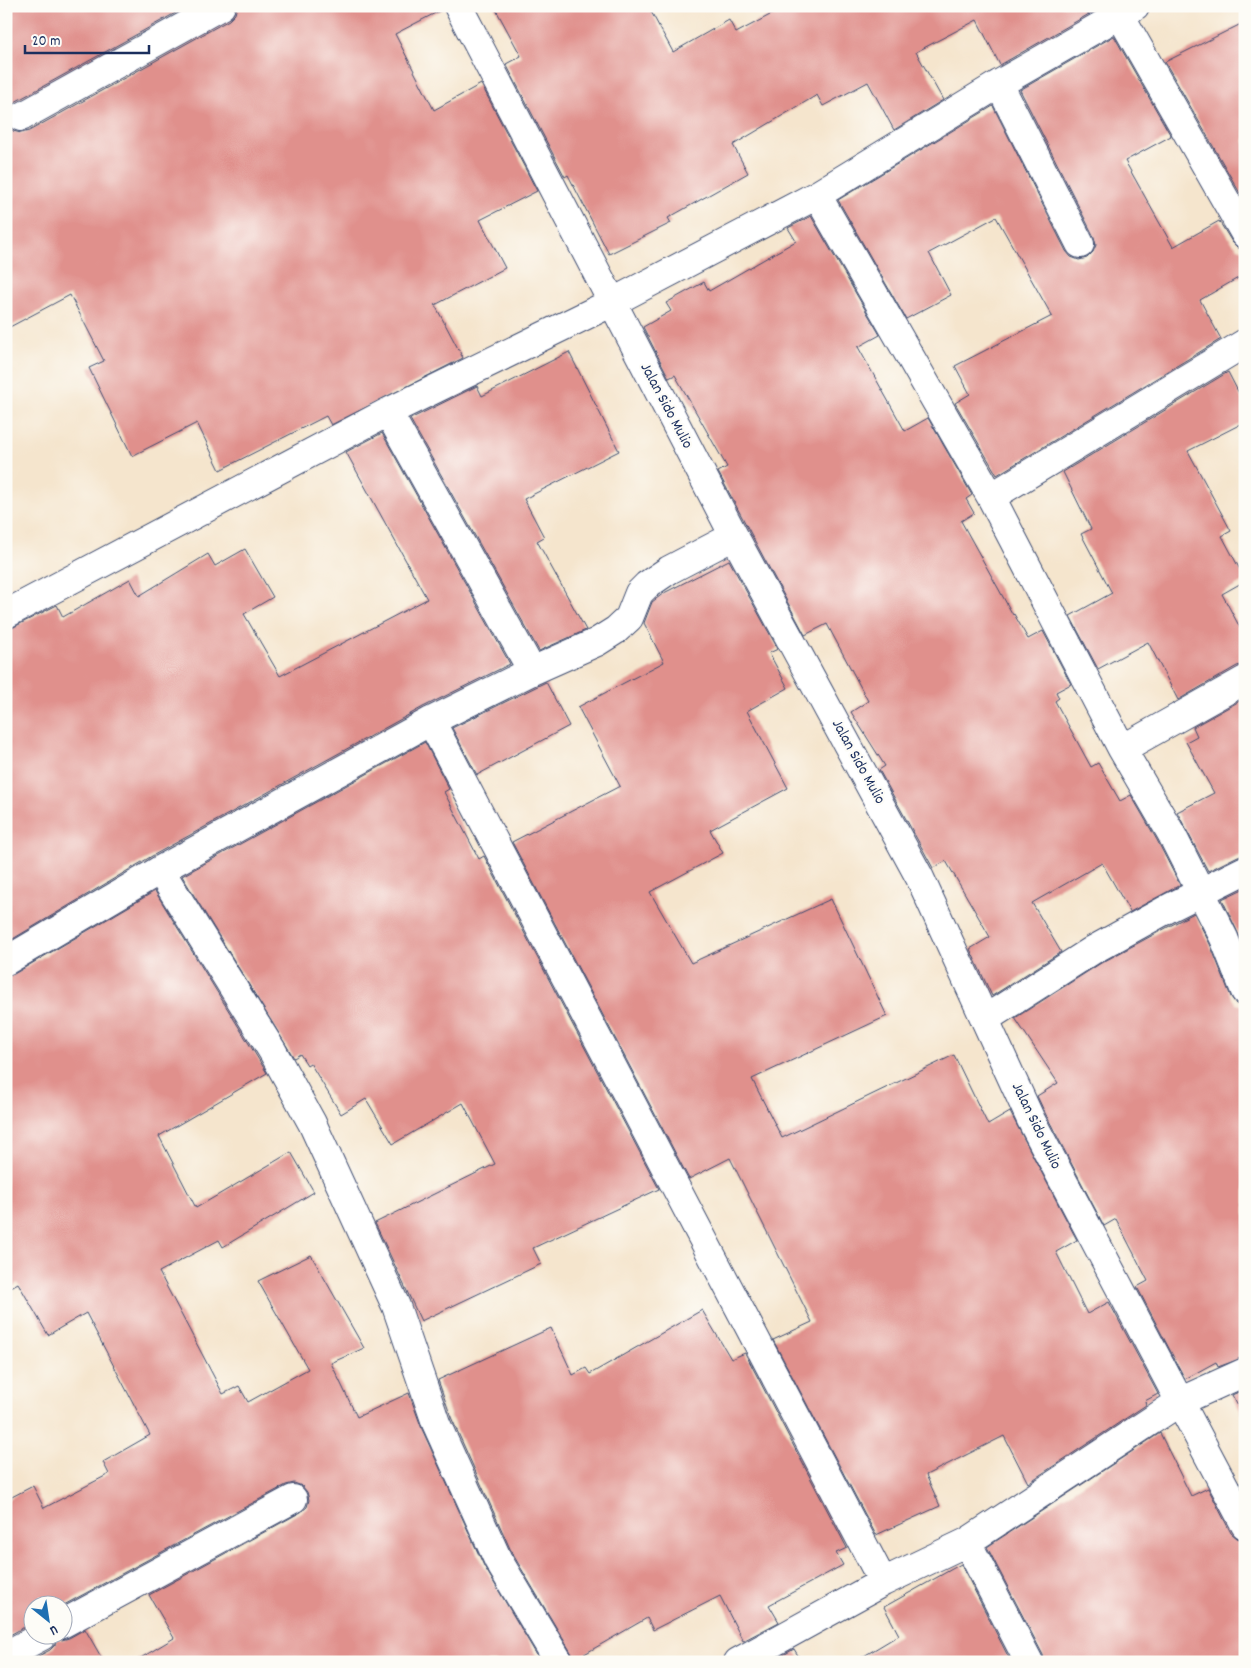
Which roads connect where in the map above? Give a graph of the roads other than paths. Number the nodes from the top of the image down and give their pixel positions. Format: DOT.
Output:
graph roads {
  1 [pos="220,6"];
  2 [pos="458,6"];
  3 [pos="1127,11"];
  4 [pos="999,84"];
  5 [pos="21,117"];
  6 [pos="817,195"];
  7 [pos="1245,234"];
  8 [pos="1080,244"];
  9 [pos="612,303"];
  10 [pos="1245,343"];
  11 [pos="388,412"];
  12 [pos="991,496"];
  13 [pos="734,536"];
  14 [pos="6,614"];
  15 [pos="532,671"];
  16 [pos="1245,680"];
  17 [pos="431,721"];
  18 [pos="1122,749"];
  19 [pos="160,870"];
  20 [pos="1245,870"];
  21 [pos="1201,893"];
  22 [pos="6,960"];
  23 [pos="1245,991"];
  24 [pos="985,1019"];
  25 [pos="1245,1372"];
  26 [pos="1181,1401"];
  27 [pos="293,1499"];
  28 [pos="1245,1524"];
  29 [pos="967,1542"];
  30 [pos="883,1582"];
  31 [pos="72,1619"];
  32 [pos="23,1646"];
  33 [pos="6,1655"];
  34 [pos="559,1662"];
  35 [pos="738,1662"];
  36 [pos="1029,1662"];
  1 -- 5 [label="street"];
  2 -- 9 [label="street, Jalan Sido Mulio"];
  3 -- 4 [label="street"];
  3 -- 7 [label="street"];
  4 -- 6 [label="street"];
  4 -- 8 [label="street"];
  6 -- 9 [label="street"];
  6 -- 12 [label="street"];
  9 -- 11 [label="street"];
  9 -- 13 [label="street, Jalan Sido Mulio"];
  10 -- 12 [label="street"];
  11 -- 14 [label="street"];
  11 -- 15 [label="street"];
  12 -- 18 [label="street"];
  13 -- 15 [label="street"];
  13 -- 24 [label="street, Jalan Sido Mulio"];
  15 -- 17 [label="street"];
  16 -- 18 [label="street"];
  17 -- 19 [label="street"];
  17 -- 30 [label="street"];
  18 -- 21 [label="street"];
  19 -- 22 [label="street"];
  19 -- 34 [label="street"];
  20 -- 21 [label="street"];
  21 -- 23 [label="street"];
  21 -- 24 [label="street"];
  24 -- 26 [label="street, Jalan Sido Mulio"];
  25 -- 26 [label="street"];
  26 -- 28 [label="street, Jalan Sido Mulio"];
  26 -- 29 [label="street"];
  27 -- 31 [label="street"];
  29 -- 30 [label="street"];
  29 -- 36 [label="street"];
  30 -- 35 [label="street"];
  32 -- 33 [label="street"];
}
